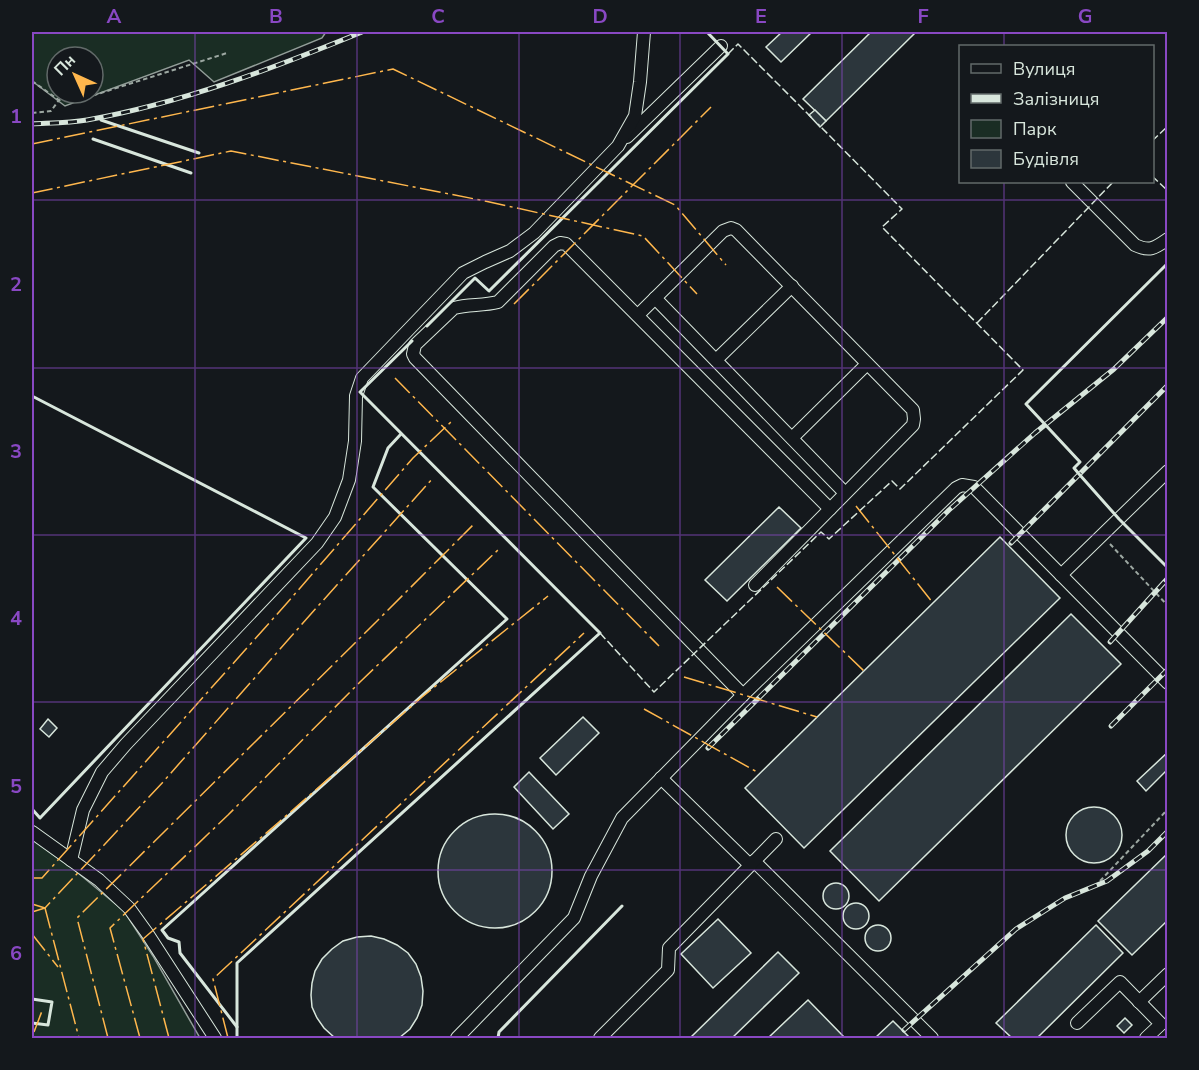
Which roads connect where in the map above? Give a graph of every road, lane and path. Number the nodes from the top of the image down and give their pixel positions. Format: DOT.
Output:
graph roads {
  1 [pos="644,32"];
  2 [pos="721,46"];
  3 [pos="227,53"];
  4 [pos="32,81"];
  5 [pos="45,90"];
  6 [pos="105,92"];
  7 [pos="55,105"];
  8 [pos="32,113"];
  9 [pos="618,146"];
  10 [pos="1073,183"];
  11 [pos="1167,239"];
  12 [pos="792,286"];
  13 [pos="655,298"];
  14 [pos="638,315"];
  15 [pos="716,360"];
  16 [pos="867,364"];
  17 [pos="792,438"];
  18 [pos="1167,471"];
  19 [pos="846,493"];
  20 [pos="830,509"];
  21 [pos="1102,535"];
  22 [pos="1061,575"];
  23 [pos="755,585"];
  24 [pos="1167,606"];
  25 [pos="1167,683"];
  26 [pos="743,695"];
  27 [pos="661,778"];
  28 [pos="1167,809"];
  29 [pos="32,832"];
  30 [pos="776,839"];
  31 [pos="70,860"];
  32 [pos="752,863"];
  33 [pos="1100,881"];
  34 [pos="1167,974"];
  35 [pos="1139,1002"];
  36 [pos="1164,1020"];
  37 [pos="1077,1023"];
  38 [pos="215,1038"];
  39 [pos="457,1038"];
  40 [pos="600,1038"];
  41 [pos="932,1038"];
  42 [pos="1146,1038"];
  1 -- 9 [label="street"];
  2 -- 9 [label="street"];
  3 -- 6 [label="path"];
  4 -- 5 [label="path"];
  7 -- 8 [label="path"];
  9 -- 31 [label="street"];
  10 -- 11 [label="street"];
  12 -- 13 [label="street"];
  12 -- 15 [label="street"];
  12 -- 16 [label="street"];
  13 -- 14 [label="street"];
  13 -- 15 [label="street"];
  14 -- 20 [label="street"];
  14 -- 26 [label="street"];
  15 -- 17 [label="street"];
  16 -- 17 [label="street"];
  16 -- 19 [label="street"];
  17 -- 19 [label="street"];
  18 -- 21 [label="street"];
  19 -- 20 [label="street"];
  20 -- 23 [label="street"];
  21 -- 22 [label="street"];
  21 -- 24 [label="path"];
  22 -- 25 [label="street"];
  22 -- 26 [label="street"];
  26 -- 27 [label="street"];
  27 -- 32 [label="street"];
  27 -- 39 [label="street"];
  28 -- 33 [label="path"];
  29 -- 31 [label="street"];
  30 -- 32 [label="street"];
  31 -- 38 [label="street"];
  32 -- 40 [label="street"];
  32 -- 41 [label="street"];
  34 -- 35 [label="street"];
  35 -- 36 [label="street"];
  35 -- 37 [label="street"];
  36 -- 42 [label="street"];
}
